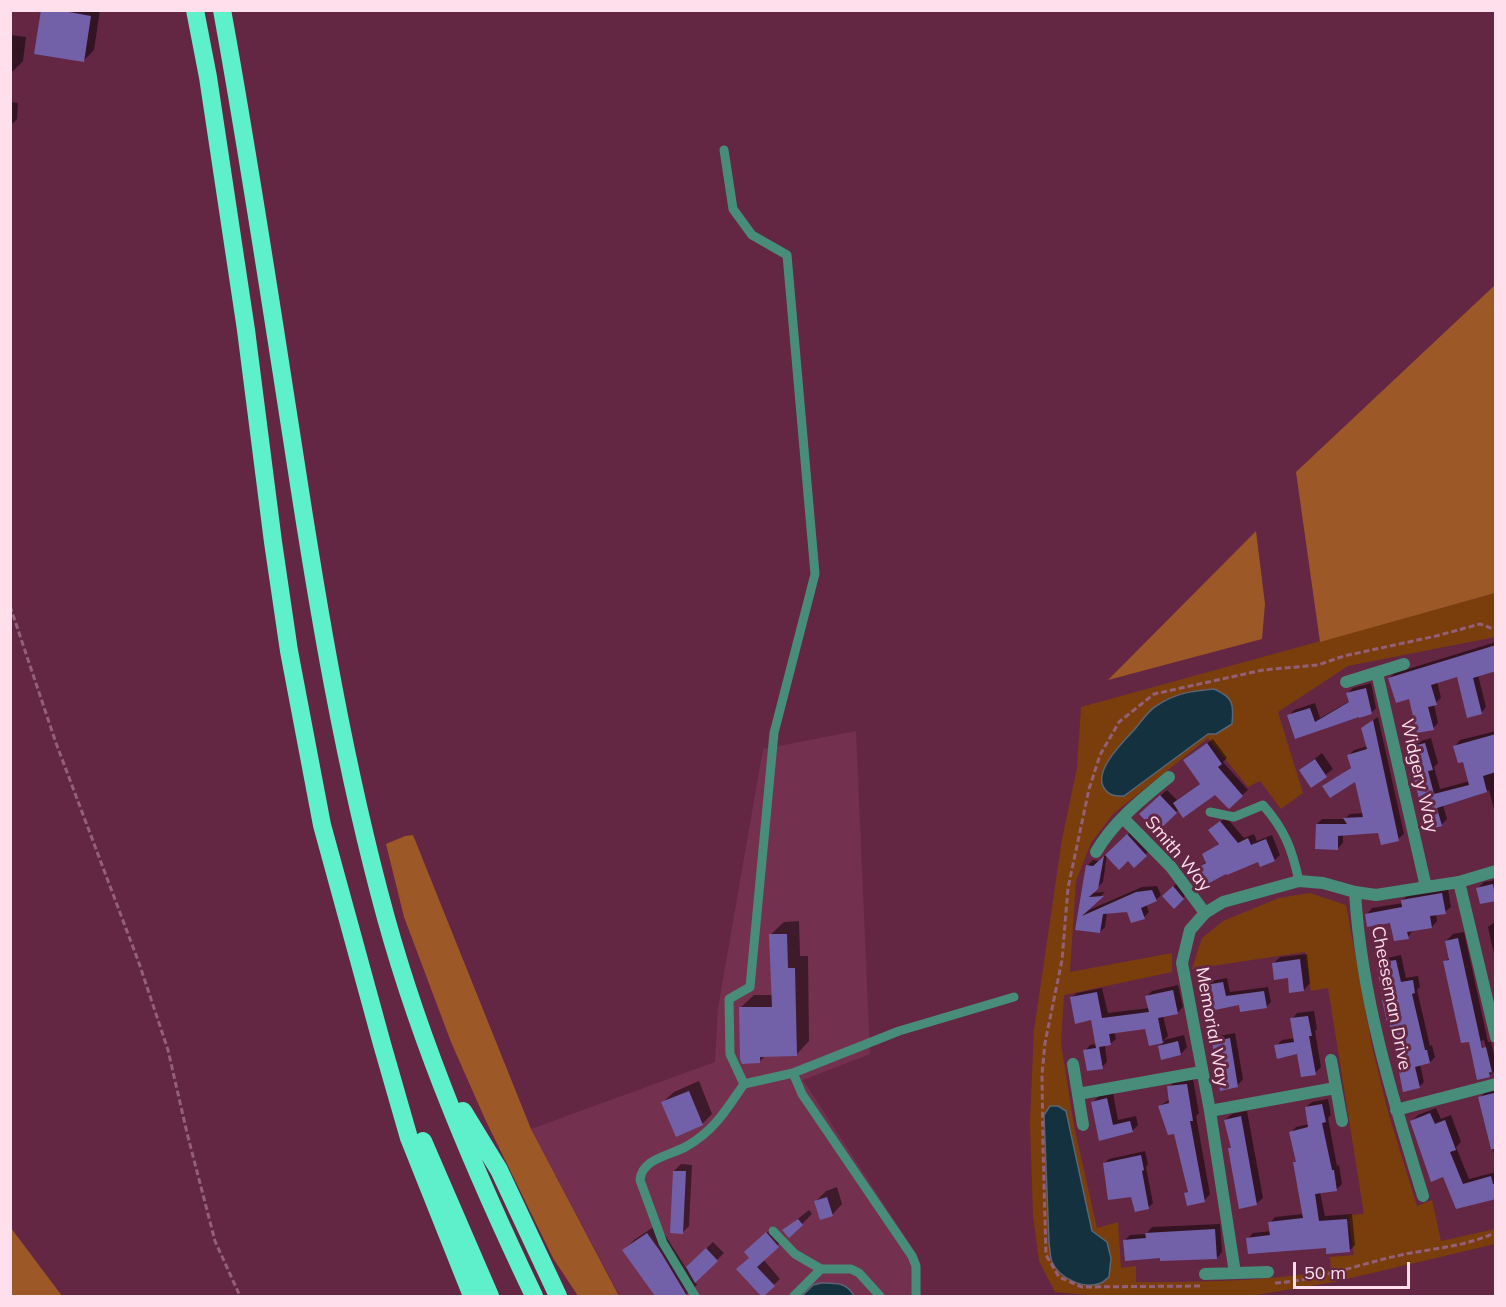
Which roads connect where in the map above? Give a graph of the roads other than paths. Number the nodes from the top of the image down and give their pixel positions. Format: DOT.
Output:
graph roads {
  1 [pos="195,10"];
  2 [pos="222,10"];
  3 [pos="724,150"];
  4 [pos="1404,664"];
  5 [pos="1377,673"];
  6 [pos="1346,682"];
  7 [pos="1169,777"];
  8 [pos="1210,812"];
  9 [pos="1123,818"];
  10 [pos="1096,852"];
  11 [pos="1496,872"];
  12 [pos="1299,881"];
  13 [pos="1459,882"];
  14 [pos="1426,887"];
  15 [pos="1355,892"];
  16 [pos="1205,913"];
  17 [pos="1014,997"];
  18 [pos="1496,1037"];
  19 [pos="382,1044"];
  20 [pos="430,1058"];
  21 [pos="1331,1060"];
  22 [pos="1073,1064"];
  23 [pos="1201,1072"];
  24 [pos="793,1073"];
  25 [pos="744,1084"];
  26 [pos="1496,1084"];
  27 [pos="1335,1088"];
  28 [pos="1078,1094"];
  29 [pos="1396,1110"];
  30 [pos="1210,1111"];
  31 [pos="1342,1121"];
  32 [pos="1083,1125"];
  33 [pos="1423,1196"];
  34 [pos="773,1231"];
  35 [pos="821,1269"];
  36 [pos="1268,1272"];
  37 [pos="1235,1273"];
  38 [pos="1205,1274"];
  39 [pos="472,1296"];
  40 [pos="490,1296"];
  41 [pos="534,1296"];
  42 [pos="558,1296"];
  43 [pos="695,1296"];
  44 [pos="794,1296"];
  45 [pos="880,1296"];
  46 [pos="916,1296"];
  1 -- 19 [label="highway"];
  2 -- 20 [label="highway"];
  3 -- 25 [label="lane"];
  4 -- 5 [label="street"];
  5 -- 6 [label="street"];
  5 -- 14 [label="street, Widgery Way"];
  7 -- 9 [label="street, Smith Way"];
  8 -- 12 [label="lane"];
  9 -- 10 [label="street, Smith Way"];
  9 -- 16 [label="street, Smith Way"];
  11 -- 13 [label="street, Memorial Way"];
  12 -- 15 [label="street, Memorial Way"];
  12 -- 16 [label="street, Memorial Way"];
  13 -- 14 [label="street, Memorial Way"];
  13 -- 18 [label="street"];
  14 -- 15 [label="street, Memorial Way"];
  15 -- 29 [label="street, Cheeseman Drive"];
  16 -- 23 [label="street, Memorial Way"];
  17 -- 24 [label="lane"];
  19 -- 39 [label="highway"];
  19 -- 40 [label="highway"];
  20 -- 41 [label="highway"];
  20 -- 42 [label="highway"];
  21 -- 27 [label="street"];
  22 -- 28 [label="street"];
  23 -- 28 [label="street"];
  23 -- 30 [label="street, Memorial Way"];
  24 -- 25 [label="lane"];
  24 -- 46 [label="lane"];
  25 -- 43 [label="lane"];
  26 -- 29 [label="street"];
  27 -- 30 [label="street"];
  27 -- 31 [label="street"];
  28 -- 32 [label="street"];
  29 -- 33 [label="street, Cheeseman Drive"];
  30 -- 37 [label="street, Memorial Way"];
  34 -- 35 [label="lane"];
  35 -- 44 [label="lane"];
  35 -- 45 [label="lane"];
  36 -- 37 [label="street"];
  37 -- 38 [label="street"];
}
